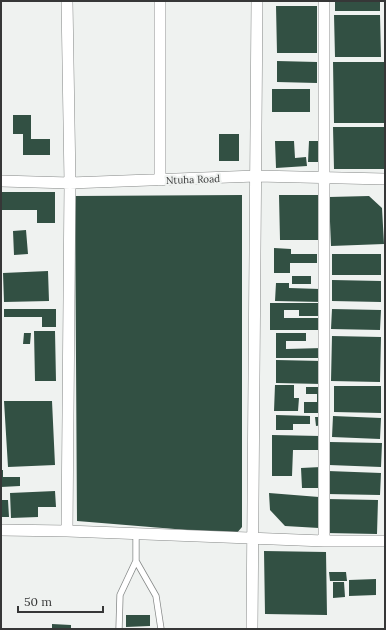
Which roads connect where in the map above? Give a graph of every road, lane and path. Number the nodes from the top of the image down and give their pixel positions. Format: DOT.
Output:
graph roads {
  1 [pos="67,1"];
  2 [pos="160,1"];
  3 [pos="257,1"];
  4 [pos="324,1"];
  5 [pos="257,176"];
  6 [pos="324,178"];
  7 [pos="385,179"];
  8 [pos="160,180"];
  9 [pos="1,181"];
  10 [pos="70,183"];
  11 [pos="1,530"];
  12 [pos="67,531"];
  13 [pos="136,533"];
  14 [pos="254,538"];
  15 [pos="324,541"];
  16 [pos="385,541"];
  17 [pos="136,561"];
  18 [pos="119,629"];
  19 [pos="161,629"];
  20 [pos="252,629"];
  1 -- 10 [label="street"];
  2 -- 8 [label="street"];
  3 -- 5 [label="street"];
  4 -- 6 [label="street"];
  5 -- 6 [label="street, Ntuha Road"];
  5 -- 8 [label="street, Ntuha Road"];
  5 -- 14 [label="street"];
  6 -- 7 [label="street, Ntuha Road"];
  6 -- 15 [label="street"];
  8 -- 10 [label="street, Ntuha Road"];
  9 -- 10 [label="street, Ntuha Road"];
  10 -- 12 [label="street"];
  11 -- 12 [label="street"];
  12 -- 13 [label="street"];
  13 -- 14 [label="street"];
  13 -- 17 [label="lane"];
  14 -- 15 [label="street"];
  14 -- 20 [label="street"];
  15 -- 16 [label="street"];
  17 -- 18 [label="lane"];
  17 -- 19 [label="lane"];
}
